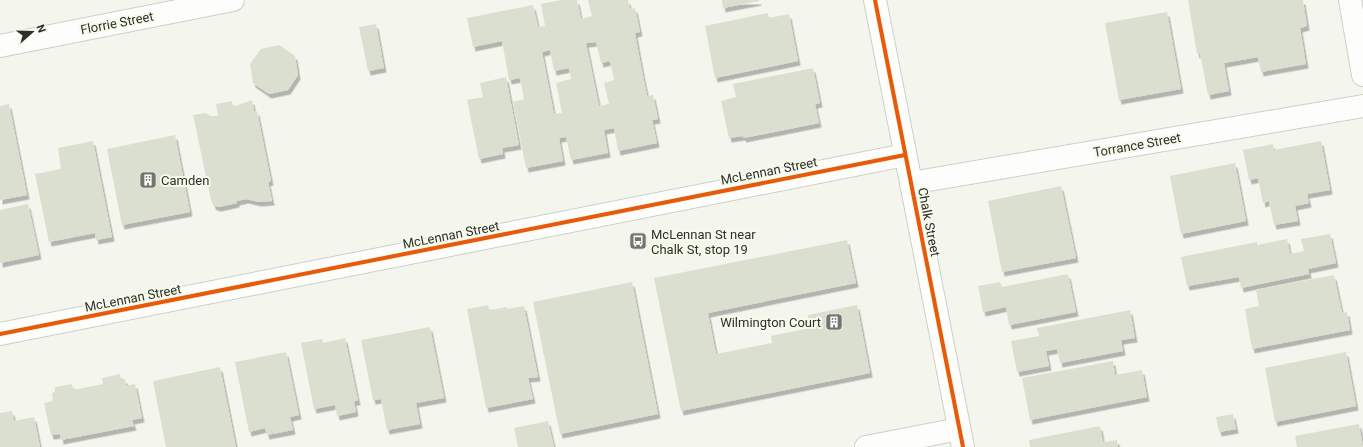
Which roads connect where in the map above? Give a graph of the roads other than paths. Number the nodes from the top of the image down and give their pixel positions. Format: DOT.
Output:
graph roads {
  1 [pos="233,0"];
  2 [pos="875,0"];
  3 [pos="1350,0"];
  4 [pos="0,46"];
  5 [pos="1363,75"];
  6 [pos="1363,106"];
  7 [pos="905,154"];
  8 [pos="911,183"];
  9 [pos="0,334"];
  10 [pos="961,438"];
  11 [pos="866,447"];
  1 -- 4 [label="street, Florrie Street"];
  2 -- 7 [label="street, Chalk Street"];
  3 -- 5 [label="street"];
  6 -- 8 [label="street, Torrance Street"];
  7 -- 8 [label="street, Chalk Street"];
  7 -- 9 [label="street, McLennan Street"];
  8 -- 10 [label="street, Chalk Street"];
  10 -- 11 [label="street"];
}
